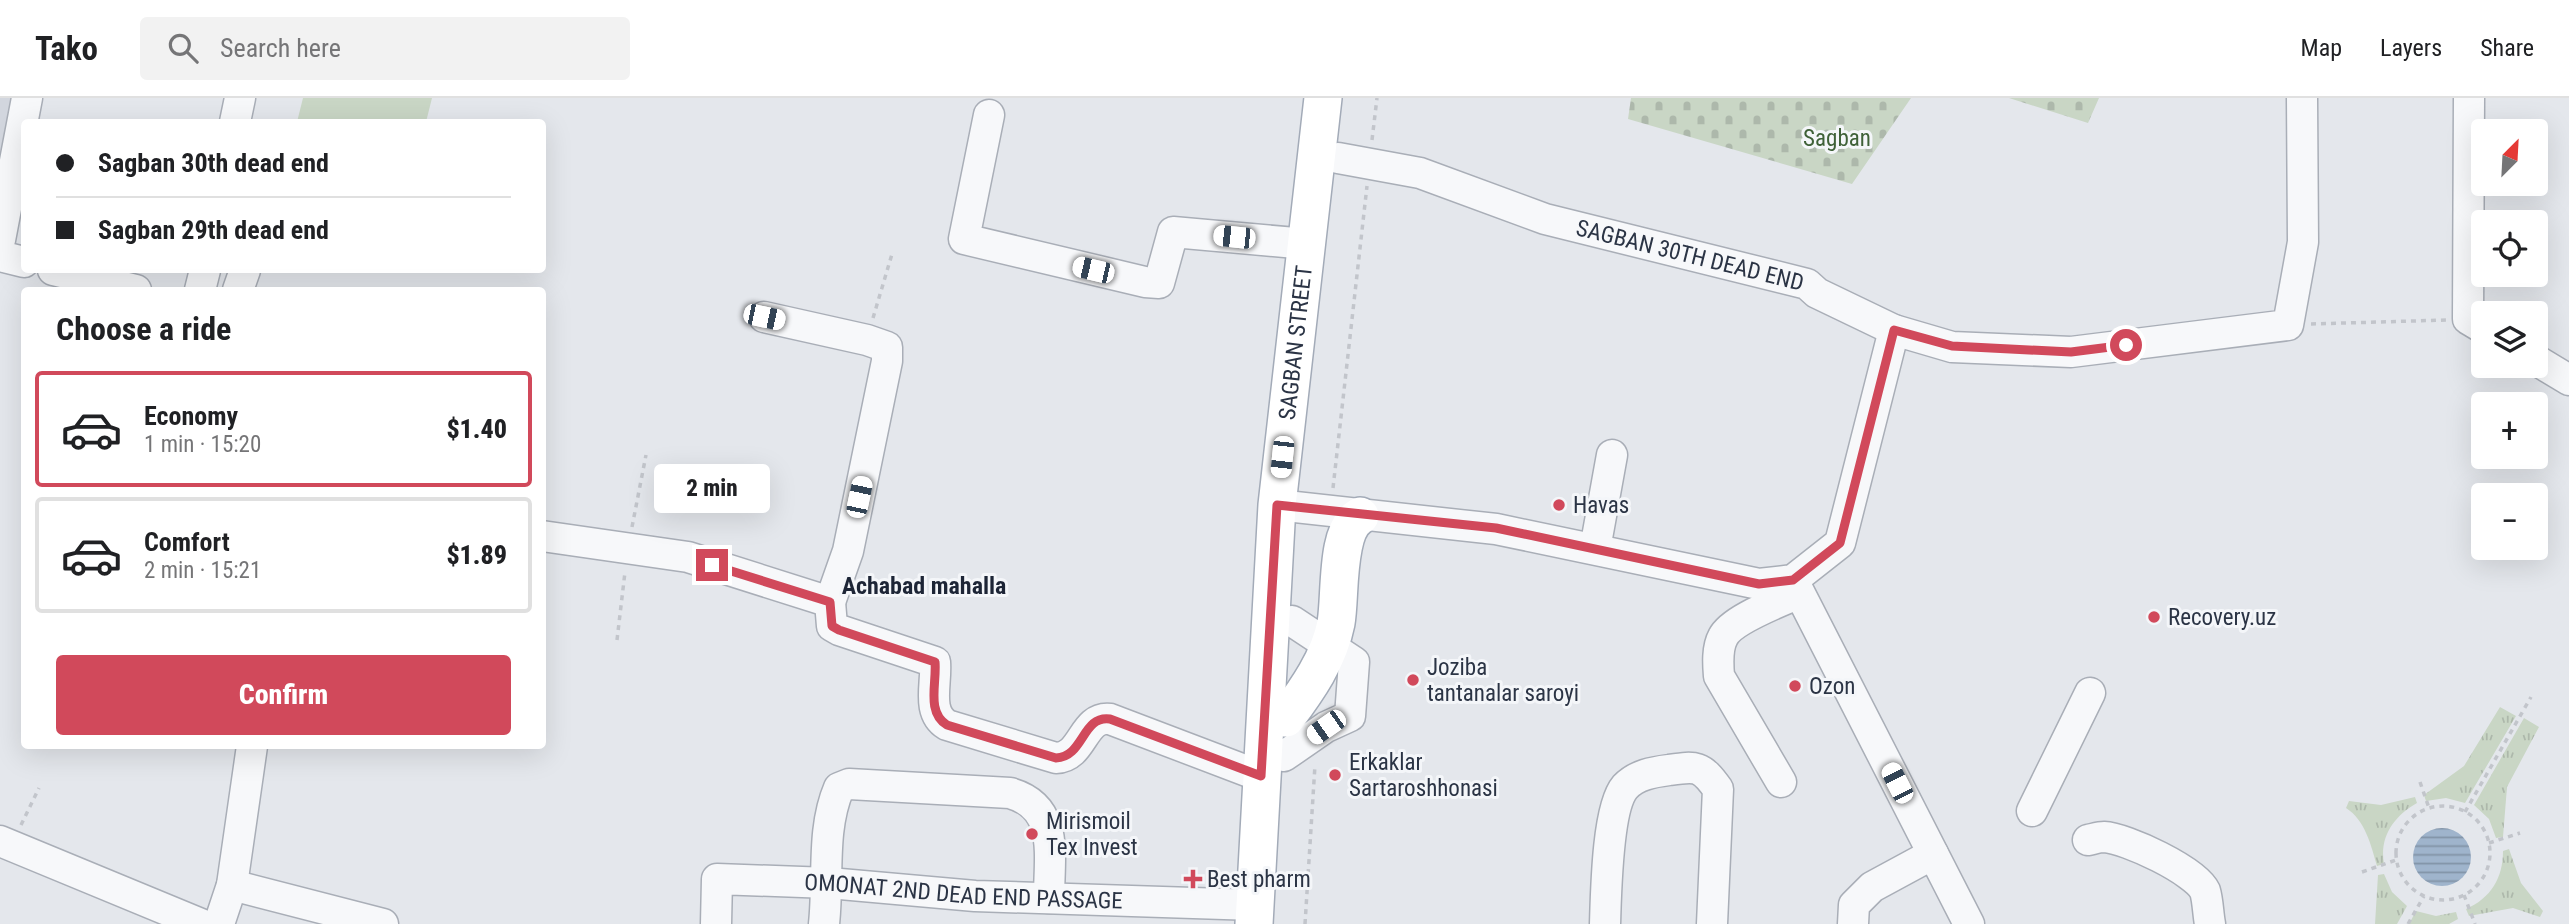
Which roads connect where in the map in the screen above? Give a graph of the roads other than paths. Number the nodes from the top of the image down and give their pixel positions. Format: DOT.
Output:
graph roads {
  1 [pos="27,98"];
  2 [pos="240,98"];
  3 [pos="1323,98"];
  4 [pos="1345,98"];
  5 [pos="2302,98"];
  6 [pos="2469,98"];
  7 [pos="989,116"];
  8 [pos="23,119"];
  9 [pos="236,119"];
  10 [pos="21,130"];
  11 [pos="1338,158"];
  12 [pos="0,240"];
  13 [pos="1307,244"];
  14 [pos="0,256"];
  15 [pos="21,261"];
  16 [pos="65,273"];
  17 [pos="124,287"];
  18 [pos="2474,301"];
  19 [pos="764,317"];
  20 [pos="1894,330"];
  21 [pos="2548,367"];
  22 [pos="2569,380"];
  23 [pos="1612,455"];
  24 [pos="1289,507"];
  25 [pos="1360,516"];
  26 [pos="546,537"];
  27 [pos="1595,549"];
  28 [pos="1796,587"];
  29 [pos="830,602"];
  30 [pos="1292,621"];
  31 [pos="1329,645"];
  32 [pos="2090,693"];
  33 [pos="1286,718"];
  34 [pos="252,749"];
  35 [pos="1272,766"];
  36 [pos="1781,782"];
  37 [pos="2032,811"];
  38 [pos="2088,840"];
  39 [pos="6,844"];
  40 [pos="1933,854"];
  41 [pos="829,883"];
  42 [pos="232,885"];
  43 [pos="1049,898"];
  44 [pos="1108,912"];
  45 [pos="1262,918"];
  46 [pos="201,924"];
  47 [pos="219,924"];
  48 [pos="383,924"];
  49 [pos="716,924"];
  50 [pos="824,924"];
  51 [pos="1605,924"];
  52 [pos="1712,924"];
  53 [pos="1853,924"];
  54 [pos="1969,924"];
  55 [pos="2210,924"];
  1 -- 8 [label="street"];
  2 -- 9 [label="street"];
  3 -- 13 [label="main road, SAGBAN STREET"];
  4 -- 11 [label="main road, SAGBAN STREET"];
  5 -- 20 [label="street, SAGBAN 30TH DEAD END"];
  6 -- 18 [label="street"];
  7 -- 13 [label="street"];
  10 -- 12 [label="street"];
  11 -- 20 [label="street, SAGBAN 30TH DEAD END"];
  11 -- 24 [label="main road, SAGBAN STREET"];
  13 -- 24 [label="main road, SAGBAN STREET"];
  14 -- 15 [label="street"];
  16 -- 17 [label="street"];
  19 -- 29 [label="street"];
  20 -- 28 [label="street"];
  21 -- 22 [label="street"];
  23 -- 27 [label="street"];
  24 -- 25 [label="street"];
  24 -- 30 [label="main road, SAGBAN STREET"];
  24 -- 35 [label="main road, SAGBAN STREET"];
  25 -- 27 [label="street"];
  25 -- 31 [label="main road"];
  26 -- 29 [label="street"];
  27 -- 28 [label="street"];
  28 -- 36 [label="street"];
  28 -- 40 [label="street"];
  29 -- 35 [label="street"];
  30 -- 31 [label="street"];
  30 -- 33 [label="main road, SAGBAN STREET"];
  31 -- 33 [label="main road"];
  31 -- 35 [label="street"];
  32 -- 37 [label="street"];
  33 -- 35 [label="main road, SAGBAN STREET"];
  34 -- 42 [label="street"];
  35 -- 45 [label="main road, SAGBAN STREET"];
  38 -- 55 [label="street"];
  39 -- 46 [label="street"];
  40 -- 53 [label="street"];
  40 -- 54 [label="street"];
  41 -- 43 [label="street, OMONAT 2ND DEAD END PASSAGE"];
  41 -- 43 [label="street"];
  41 -- 49 [label="street, OMONAT 2ND DEAD END PASSAGE"];
  41 -- 50 [label="street"];
  42 -- 47 [label="street"];
  42 -- 48 [label="street"];
  43 -- 44 [label="street, OMONAT 2ND DEAD END PASSAGE"];
  44 -- 45 [label="street, OMONAT 2ND DEAD END PASSAGE"];
  51 -- 52 [label="street"];
}
